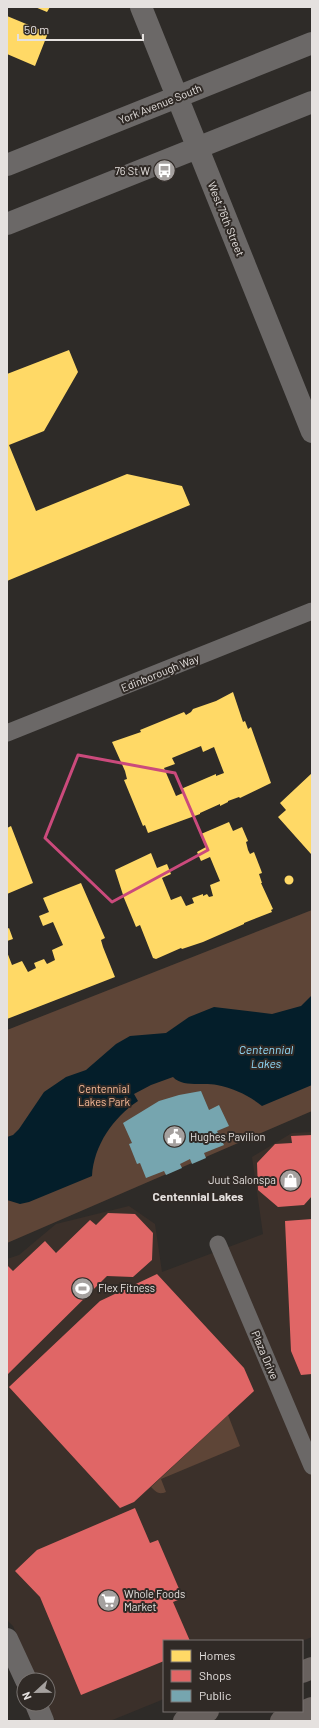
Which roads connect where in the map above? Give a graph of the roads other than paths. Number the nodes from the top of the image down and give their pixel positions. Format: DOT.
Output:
graph roads {
  1 [pos="141,7"];
  2 [pos="312,43"];
  3 [pos="177,97"];
  4 [pos="312,102"];
  5 [pos="198,148"];
  6 [pos="7,165"];
  7 [pos="7,224"];
  8 [pos="312,432"];
  9 [pos="312,611"];
  10 [pos="7,734"];
  11 [pos="218,1244"];
  12 [pos="312,1466"];
  13 [pos="7,1639"];
  14 [pos="22,1672"];
  15 [pos="206,1712"];
  16 [pos="302,1712"];
  17 [pos="184,1721"];
  18 [pos="281,1721"];
  1 -- 3 [label="street, West 76th Street"];
  2 -- 3 [label="street, York Avenue South"];
  3 -- 5 [label="street, West 76th Street"];
  3 -- 6 [label="street, York Avenue South"];
  4 -- 5 [label="street"];
  5 -- 7 [label="street"];
  5 -- 8 [label="street, West 76th Street"];
  9 -- 10 [label="street, Edinborough Way"];
  11 -- 12 [label="street, Plaza Drive"];
  13 -- 14 [label="street"];
  15 -- 17 [label="main road"];
  16 -- 18 [label="main road"];
}
